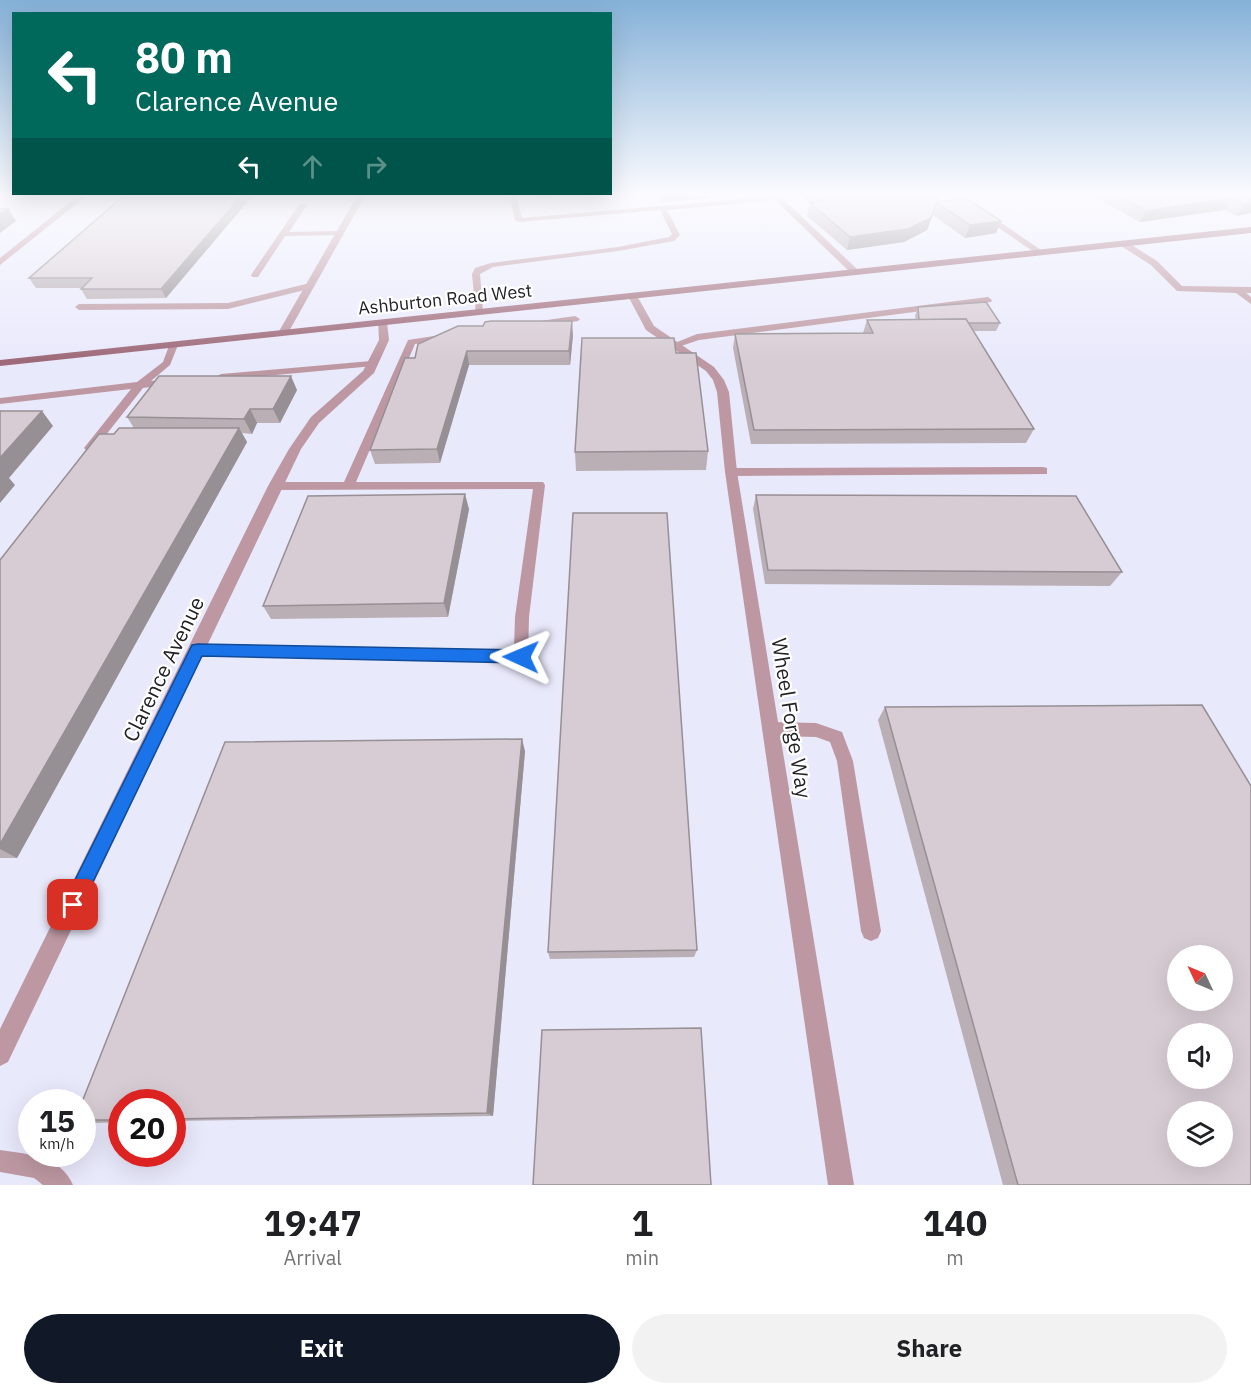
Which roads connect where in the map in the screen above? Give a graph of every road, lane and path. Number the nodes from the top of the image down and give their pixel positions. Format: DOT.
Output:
graph roads {
  1 [pos="273,249"];
  2 [pos="331,249"];
  3 [pos="616,249"];
  4 [pos="831,249"];
  5 [pos="1036,249"];
  6 [pos="1065,249"];
  7 [pos="1133,249"];
  8 [pos="1040,252"];
  9 [pos="855,272"];
  10 [pos="255,275"];
  11 [pos="310,286"];
  12 [pos="1251,290"];
  13 [pos="1238,291"];
  14 [pos="633,296"];
  15 [pos="988,300"];
  16 [pos="1251,302"];
  17 [pos="79,307"];
  18 [pos="479,312"];
  19 [pos="574,319"];
  20 [pos="382,322"];
  21 [pos="528,326"];
  22 [pos="283,333"];
  23 [pos="458,336"];
  24 [pos="173,345"];
  25 [pos="675,345"];
  26 [pos="0,363"];
  27 [pos="371,363"];
  28 [pos="209,378"];
  29 [pos="175,382"];
  30 [pos="140,385"];
  31 [pos="0,401"];
  32 [pos="84,454"];
  33 [pos="1043,471"];
  34 [pos="731,472"];
  35 [pos="275,486"];
  36 [pos="348,486"];
  37 [pos="198,650"];
  38 [pos="771,729"];
  39 [pos="871,931"];
  40 [pos="0,1054"];
  41 [pos="0,1161"];
  42 [pos="61,1185"];
  43 [pos="841,1185"];
  1 -- 10 [label="lane"];
  2 -- 11 [label="street"];
  3 -- 18 [label="lane"];
  4 -- 9 [label="street"];
  5 -- 8 [label="street"];
  6 -- 8 [label="main road, Ashburton Road West"];
  7 -- 13 [label="lane"];
  8 -- 9 [label="main road, Ashburton Road West"];
  9 -- 14 [label="main road, Ashburton Road West"];
  11 -- 17 [label="lane"];
  11 -- 22 [label="street"];
  12 -- 13 [label="lane"];
  13 -- 16 [label="lane"];
  14 -- 18 [label="main road, Ashburton Road West"];
  14 -- 25 [label="street, Wheel Forge Way"];
  15 -- 25 [label="lane"];
  18 -- 20 [label="main road, Ashburton Road West"];
  19 -- 21 [label="lane"];
  20 -- 22 [label="main road, Ashburton Road West"];
  20 -- 27 [label="street, Clarence Avenue"];
  22 -- 24 [label="main road, Ashburton Road West"];
  23 -- 36 [label="lane"];
  24 -- 26 [label="main road, Ashburton Road West"];
  24 -- 30 [label="lane"];
  25 -- 34 [label="street, Wheel Forge Way"];
  27 -- 28 [label="lane"];
  27 -- 35 [label="street, Clarence Avenue"];
  29 -- 30 [label="lane"];
  30 -- 31 [label="lane"];
  30 -- 32 [label="lane"];
  33 -- 34 [label="lane"];
  34 -- 38 [label="street, Wheel Forge Way"];
  35 -- 36 [label="lane"];
  35 -- 37 [label="street, Clarence Avenue"];
  36 -- 37 [label="lane"];
  37 -- 40 [label="street, Clarence Avenue"];
  38 -- 39 [label="lane"];
  38 -- 43 [label="street, Wheel Forge Way"];
  41 -- 42 [label="lane"];
}
